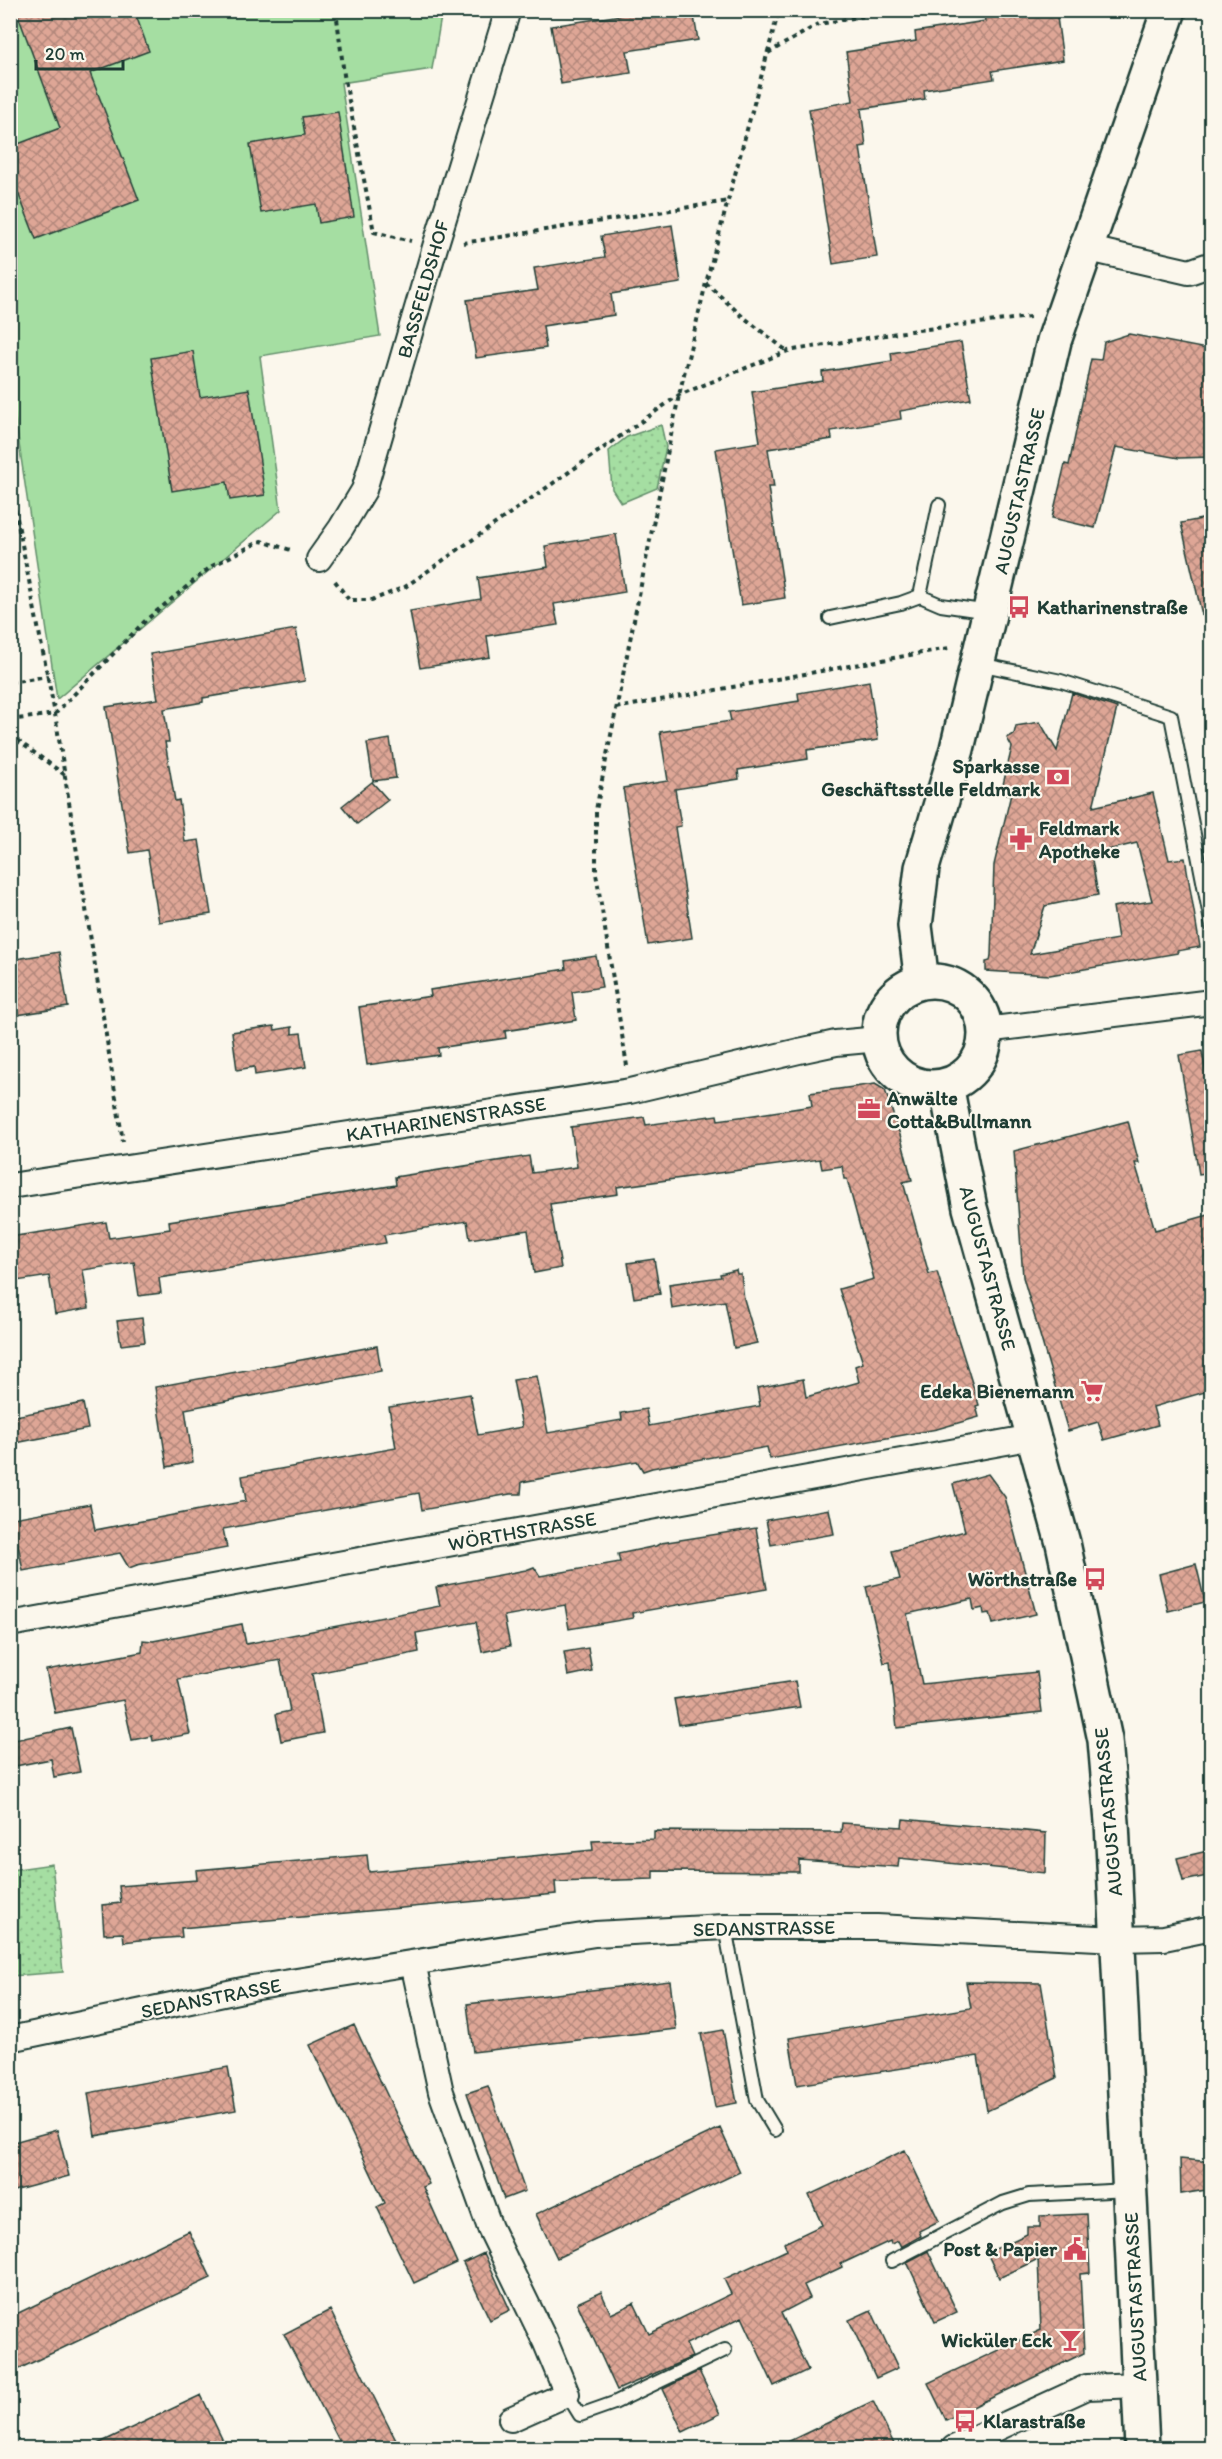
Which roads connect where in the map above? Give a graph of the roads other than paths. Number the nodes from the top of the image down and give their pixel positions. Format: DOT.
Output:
graph roads {
  1 [pos="508,10"];
  2 [pos="1169,10"];
  3 [pos="1085,248"];
  4 [pos="1212,264"];
  5 [pos="939,505"];
  6 [pos="319,559"];
  7 [pos="920,596"];
  8 [pos="830,618"];
  9 [pos="983,639"];
  10 [pos="1212,927"];
  11 [pos="922,982"];
  12 [pos="1212,1002"];
  13 [pos="985,1030"];
  14 [pos="879,1039"];
  15 [pos="945,1085"];
  16 [pos="10,1186"];
  17 [pos="1033,1437"];
  18 [pos="10,1624"];
  19 [pos="725,1927"];
  20 [pos="1212,1928"];
  21 [pos="1117,1939"];
  22 [pos="413,1963"];
  23 [pos="10,2039"];
  24 [pos="775,2130"];
  25 [pos="1130,2190"];
  26 [pos="892,2261"];
  27 [pos="725,2350"];
  28 [pos="1139,2385"];
  29 [pos="567,2394"];
  30 [pos="511,2419"];
  31 [pos="954,2448"];
  32 [pos="1142,2448"];
  1 -- 6 [label="street, BASSFELDSHOF"];
  2 -- 3 [label="main road, AUGUSTASTRASSE"];
  3 -- 4 [label="street"];
  3 -- 9 [label="main road, AUGUSTASTRASSE"];
  5 -- 7 [label="lane"];
  7 -- 8 [label="lane"];
  7 -- 9 [label="lane"];
  9 -- 10 [label="lane"];
  9 -- 11 [label="main road, AUGUSTASTRASSE"];
  11 -- 13 [label="main road"];
  11 -- 14 [label="main road"];
  12 -- 13 [label="street"];
  13 -- 15 [label="main road"];
  14 -- 15 [label="main road"];
  14 -- 16 [label="street, KATHARINENSTRASSE"];
  15 -- 17 [label="main road, AUGUSTASTRASSE"];
  17 -- 18 [label="street, WÖRTHSTRASSE"];
  17 -- 21 [label="main road, AUGUSTASTRASSE"];
  19 -- 21 [label="street, SEDANSTRASSE"];
  19 -- 22 [label="street, SEDANSTRASSE"];
  19 -- 24 [label="lane"];
  20 -- 21 [label="street, SEDANSTRASSE"];
  21 -- 25 [label="main road, AUGUSTASTRASSE"];
  22 -- 23 [label="street, SEDANSTRASSE"];
  22 -- 29 [label="street"];
  25 -- 26 [label="lane"];
  25 -- 28 [label="main road, AUGUSTASTRASSE"];
  27 -- 29 [label="lane"];
  28 -- 31 [label="street"];
  28 -- 32 [label="main road, AUGUSTASTRASSE"];
  29 -- 30 [label="street"];
}
